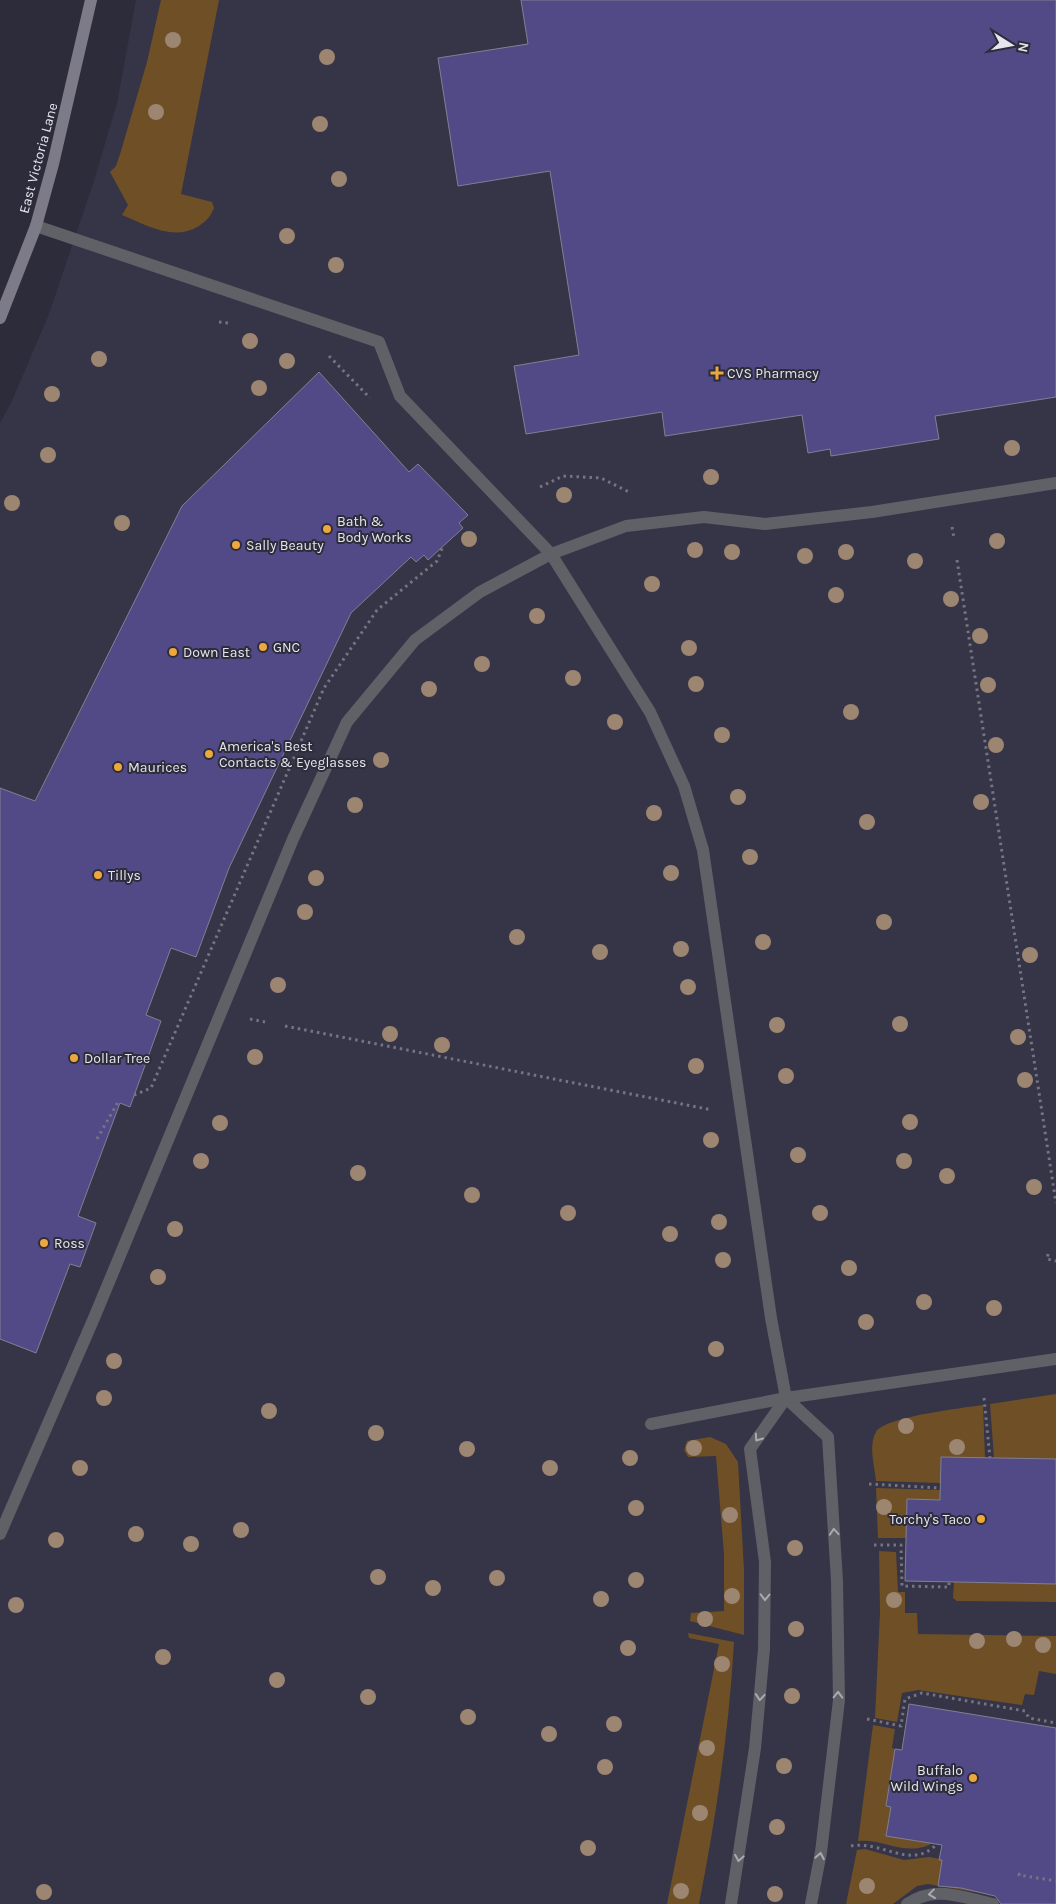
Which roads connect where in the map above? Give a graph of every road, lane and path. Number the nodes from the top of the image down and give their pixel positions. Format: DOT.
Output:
graph roads {
  1 [pos="91,0"];
  2 [pos="36,226"];
  3 [pos="0,318"];
  4 [pos="220,322"];
  5 [pos="238,324"];
  6 [pos="325,352"];
  7 [pos="376,405"];
  8 [pos="1056,483"];
  9 [pos="540,487"];
  10 [pos="629,492"];
  11 [pos="551,554"];
  12 [pos="957,560"];
  13 [pos="250,1019"];
  14 [pos="265,1022"];
  15 [pos="285,1026"];
  16 [pos="118,1102"];
  17 [pos="740,1115"];
  18 [pos="97,1138"];
  19 [pos="1056,1203"];
  20 [pos="1048,1254"];
  21 [pos="1056,1261"];
  22 [pos="1056,1359"];
  23 [pos="786,1398"];
  24 [pos="984,1398"];
  25 [pos="651,1424"];
  26 [pos="990,1458"];
  27 [pos="869,1484"];
  28 [pos="940,1488"];
  29 [pos="0,1534"];
  30 [pos="874,1545"];
  31 [pos="949,1582"];
  32 [pos="867,1720"];
  33 [pos="1056,1723"];
  34 [pos="937,1844"];
  35 [pos="851,1846"];
  36 [pos="1020,1873"];
  37 [pos="1056,1881"];
  38 [pos="731,1904"];
  39 [pos="811,1904"];
  40 [pos="907,1904"];
  41 [pos="993,1904"];
  1 -- 2 [label="street, East Victoria Lane"];
  2 -- 3 [label="street, East Victoria Lane"];
  2 -- 11 [label="lane"];
  4 -- 5 [label="path"];
  6 -- 7 [label="path"];
  8 -- 11 [label="lane"];
  9 -- 10 [label="path"];
  11 -- 17 [label="lane"];
  11 -- 29 [label="lane"];
  12 -- 19 [label="path"];
  13 -- 14 [label="path"];
  15 -- 17 [label="path"];
  16 -- 18 [label="path"];
  17 -- 23 [label="lane"];
  20 -- 21 [label="path"];
  22 -- 23 [label="lane"];
  23 -- 25 [label="lane"];
  23 -- 38 [label="lane, one-way"];
  39 -- 23 [label="lane, one-way"];
  24 -- 26 [label="path"];
  27 -- 28 [label="path"];
  30 -- 31 [label="path"];
  32 -- 33 [label="path"];
  34 -- 35 [label="path"];
  36 -- 37 [label="path"];
  41 -- 40 [label="lane, one-way"];
}
